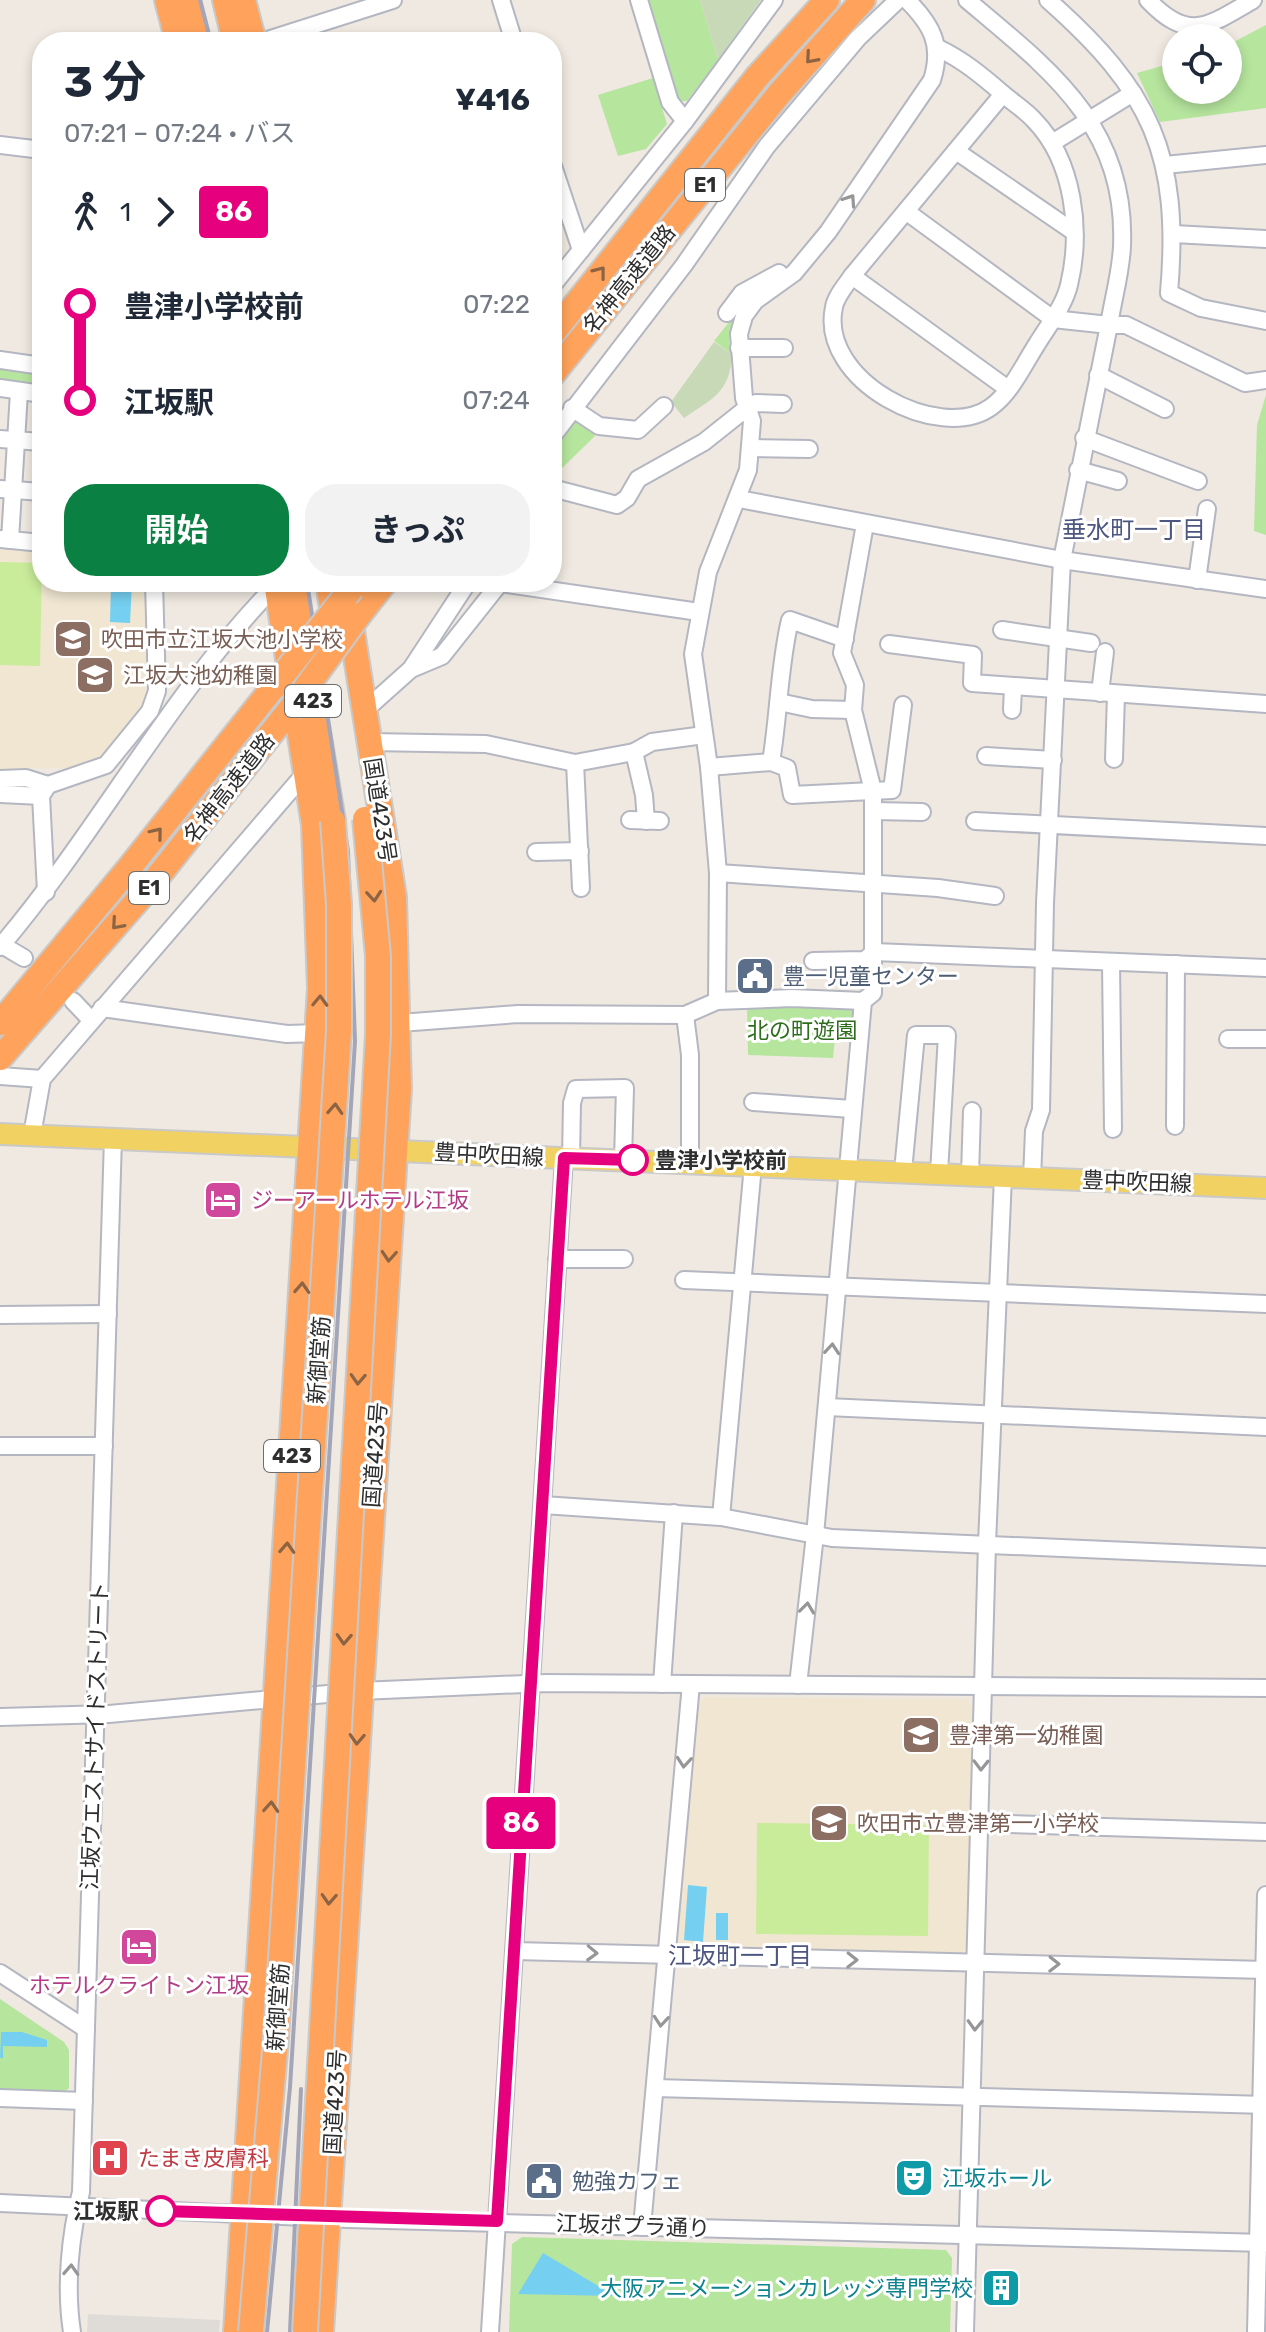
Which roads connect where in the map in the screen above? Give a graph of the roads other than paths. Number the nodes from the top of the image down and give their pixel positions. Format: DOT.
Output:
graph roads {
  1 [pos="167,0"];
  2 [pos="188,0"];
  3 [pos="225,0"];
  4 [pos="243,0"];
  5 [pos="501,0"];
  6 [pos="639,0"];
  7 [pos="774,0"];
  8 [pos="827,0"];
  9 [pos="863,0"];
  10 [pos="898,0"];
  11 [pos="967,0"];
  12 [pos="1048,0"];
  13 [pos="1148,0"];
  14 [pos="1253,0"];
  15 [pos="386,1"];
  16 [pos="913,6"];
  17 [pos="175,32"];
  18 [pos="196,32"];
  19 [pos="233,32"];
  20 [pos="251,32"];
  21 [pos="291,32"];
  22 [pos="511,32"];
  23 [pos="938,48"];
  24 [pos="1133,93"];
  25 [pos="1003,94"];
  26 [pos="1089,119"];
  27 [pos="685,121"];
  28 [pos="1052,143"];
  29 [pos="0,145"];
  30 [pos="32,149"];
  31 [pos="956,151"];
  32 [pos="1266,155"];
  33 [pos="1165,165"];
  34 [pos="562,201"];
  35 [pos="907,212"];
  36 [pos="1074,232"];
  37 [pos="1174,234"];
  38 [pos="1266,239"];
  39 [pos="581,250"];
  40 [pos="801,261"];
  41 [pos="562,274"];
  42 [pos="852,276"];
  43 [pos="727,313"];
  44 [pos="1053,319"];
  45 [pos="562,321"];
  46 [pos="1266,321"];
  47 [pos="1109,325"];
  48 [pos="739,348"];
  49 [pos="784,348"];
  50 [pos="0,360"];
  51 [pos="562,363"];
  52 [pos="32,365"];
  53 [pos="1098,375"];
  54 [pos="1266,380"];
  55 [pos="0,388"];
  56 [pos="1008,389"];
  57 [pos="19,392"];
  58 [pos="32,393"];
  59 [pos="783,404"];
  60 [pos="664,406"];
  61 [pos="748,407"];
  62 [pos="572,408"];
  63 [pos="1165,409"];
  64 [pos="562,422"];
  65 [pos="1084,438"];
  66 [pos="8,439"];
  67 [pos="32,441"];
  68 [pos="750,448"];
  69 [pos="809,449"];
  70 [pos="1123,467"];
  71 [pos="1078,470"];
  72 [pos="1191,474"];
  73 [pos="6,489"];
  74 [pos="32,491"];
  75 [pos="562,491"];
  76 [pos="739,499"];
  77 [pos="1207,509"];
  78 [pos="865,524"];
  79 [pos="5,540"];
  80 [pos="32,542"];
  81 [pos="1062,560"];
  82 [pos="1197,580"];
  83 [pos="1266,589"];
  84 [pos="154,592"];
  85 [pos="271,592"];
  86 [pos="281,592"];
  87 [pos="283,592"];
  88 [pos="339,592"];
  89 [pos="346,592"];
  90 [pos="346,592"];
  91 [pos="377,592"];
  92 [pos="461,592"];
  93 [pos="493,592"];
  94 [pos="562,592"];
  95 [pos="699,612"];
  96 [pos="245,617"];
  97 [pos="283,625"];
  98 [pos="1002,630"];
  99 [pos="1058,637"];
  100 [pos="845,639"];
  101 [pos="889,644"];
  102 [pos="411,669"];
  103 [pos="359,680"];
  104 [pos="391,685"];
  105 [pos="1013,687"];
  106 [pos="1056,690"];
  107 [pos="1108,694"];
  108 [pos="779,702"];
  109 [pos="1266,704"];
  110 [pos="903,705"];
  111 [pos="853,710"];
  112 [pos="1012,710"];
  113 [pos="364,711"];
  114 [pos="704,735"];
  115 [pos="369,742"];
  116 [pos="634,752"];
  117 [pos="986,756"];
  118 [pos="1114,759"];
  119 [pos="1053,760"];
  120 [pos="771,762"];
  121 [pos="575,763"];
  122 [pos="709,767"];
  123 [pos="307,771"];
  124 [pos="0,779"];
  125 [pos="44,791"];
  126 [pos="873,791"];
  127 [pos="0,794"];
  128 [pos="874,811"];
  129 [pos="922,812"];
  130 [pos="645,821"];
  131 [pos="975,821"];
  132 [pos="1050,825"];
  133 [pos="1266,836"];
  134 [pos="580,851"];
  135 [pos="536,852"];
  136 [pos="718,873"];
  137 [pos="874,883"];
  138 [pos="581,888"];
  139 [pos="46,892"];
  140 [pos="995,896"];
  141 [pos="1,946"];
  142 [pos="874,952"];
  143 [pos="1044,959"];
  144 [pos="21,961"];
  145 [pos="813,961"];
  146 [pos="1111,962"];
  147 [pos="1176,964"];
  148 [pos="1266,968"];
  149 [pos="717,1001"];
  150 [pos="863,1001"];
  151 [pos="71,1004"];
  152 [pos="96,1014"];
  153 [pos="685,1015"];
  154 [pos="0,1023"];
  155 [pos="400,1023"];
  156 [pos="319,1033"];
  157 [pos="1228,1039"];
  158 [pos="1266,1039"];
  159 [pos="1,1074"];
  160 [pos="42,1079"];
  161 [pos="753,1102"];
  162 [pos="852,1109"];
  163 [pos="972,1111"];
  164 [pos="1175,1126"];
  165 [pos="1113,1129"];
  166 [pos="0,1134"];
  167 [pos="32,1135"];
  168 [pos="113,1138"];
  169 [pos="311,1145"];
  170 [pos="396,1150"];
  171 [pos="567,1158"];
  172 [pos="623,1160"];
  173 [pos="690,1163"];
  174 [pos="753,1165"];
  175 [pos="846,1169"];
  176 [pos="903,1171"];
  177 [pos="939,1173"];
  178 [pos="970,1175"];
  179 [pos="1003,1177"];
  180 [pos="1032,1178"];
  181 [pos="1266,1188"];
  182 [pos="557,1259"];
  183 [pos="624,1259"];
  184 [pos="684,1280"];
  185 [pos="742,1283"];
  186 [pos="838,1285"];
  187 [pos="998,1291"];
  188 [pos="1266,1304"];
  189 [pos="108,1314"];
  190 [pos="0,1315"];
  191 [pos="827,1407"];
  192 [pos="993,1415"];
  193 [pos="1266,1427"];
  194 [pos="0,1446"];
  195 [pos="104,1446"];
  196 [pos="543,1505"];
  197 [pos="674,1513"];
  198 [pos="721,1517"];
  199 [pos="815,1535"];
  200 [pos="987,1543"];
  201 [pos="1266,1557"];
  202 [pos="529,1684"];
  203 [pos="662,1684"];
  204 [pos="691,1684"];
  205 [pos="798,1685"];
  206 [pos="983,1687"];
  207 [pos="1266,1688"];
  208 [pos="360,1691"];
  209 [pos="278,1698"];
  210 [pos="95,1714"];
  211 [pos="0,1717"];
  212 [pos="980,1823"];
  213 [pos="1266,1832"];
  214 [pos="268,1843"];
  215 [pos="1266,1895"];
  216 [pos="277,1942"];
  217 [pos="514,1951"];
  218 [pos="667,1955"];
  219 [pos="976,1962"];
  220 [pos="1265,1970"];
  221 [pos="0,1973"];
  222 [pos="272,2005"];
  223 [pos="86,2029"];
  224 [pos="655,2088"];
  225 [pos="973,2097"];
  226 [pos="0,2098"];
  227 [pos="84,2101"];
  228 [pos="1264,2105"];
  229 [pos="248,2137"];
  230 [pos="0,2203"];
  231 [pos="77,2207"];
  232 [pos="245,2214"];
  233 [pos="329,2218"];
  234 [pos="497,2221"];
  235 [pos="642,2227"];
  236 [pos="968,2235"];
  237 [pos="1262,2242"];
  238 [pos="72,2332"];
  239 [pos="236,2332"];
  240 [pos="251,2332"];
  241 [pos="305,2332"];
  242 [pos="321,2332"];
  243 [pos="490,2332"];
  244 [pos="965,2332"];
  245 [pos="1256,2332"];
  1 -- 17 [label="highway"];
  2 -- 18 [label="highway"];
  3 -- 19 [label="highway"];
  4 -- 20 [label="highway"];
  5 -- 22 [label="street"];
  6 -- 27 [label="street"];
  7 -- 27 [label="street"];
  45 -- 8 [label="highway, 名神高速道路 / E1, one-way"];
  9 -- 51 [label="highway, 名神高速道路 / E1, one-way"];
  10 -- 62 [label="street"];
  11 -- 26 [label="street"];
  12 -- 24 [label="street"];
  13 -- 14 [label="street"];
  15 -- 21 [label="street"];
  16 -- 23 [label="street"];
  23 -- 25 [label="street"];
  40 -- 23 [label="street, one-way"];
  24 -- 26 [label="street"];
  24 -- 33 [label="street"];
  25 -- 28 [label="street"];
  25 -- 31 [label="street"];
  26 -- 28 [label="street"];
  26 -- 47 [label="street"];
  27 -- 39 [label="street"];
  28 -- 36 [label="street"];
  29 -- 30 [label="street"];
  31 -- 35 [label="street"];
  31 -- 36 [label="street"];
  32 -- 33 [label="street"];
  33 -- 37 [label="street"];
  34 -- 39 [label="street"];
  35 -- 42 [label="street"];
  35 -- 44 [label="street"];
  36 -- 44 [label="street"];
  37 -- 38 [label="street"];
  37 -- 46 [label="street"];
  39 -- 41 [label="street"];
  40 -- 43 [label="street"];
  40 -- 48 [label="street"];
  42 -- 56 [label="street"];
  42 -- 56 [label="street"];
  44 -- 47 [label="street"];
  44 -- 56 [label="street"];
  47 -- 53 [label="street"];
  47 -- 54 [label="street"];
  48 -- 49 [label="street"];
  48 -- 61 [label="street"];
  50 -- 52 [label="street"];
  53 -- 63 [label="street"];
  53 -- 65 [label="street"];
  55 -- 57 [label="street"];
  57 -- 58 [label="street"];
  57 -- 66 [label="street"];
  59 -- 61 [label="street"];
  60 -- 62 [label="street"];
  61 -- 68 [label="street"];
  61 -- 75 [label="street"];
  62 -- 64 [label="street"];
  65 -- 70 [label="street"];
  65 -- 71 [label="street"];
  66 -- 67 [label="street"];
  66 -- 73 [label="street"];
  68 -- 69 [label="street"];
  68 -- 76 [label="street"];
  70 -- 71 [label="street"];
  70 -- 72 [label="street"];
  71 -- 81 [label="street"];
  73 -- 74 [label="street"];
  73 -- 79 [label="street"];
  76 -- 78 [label="street"];
  76 -- 95 [label="street"];
  77 -- 82 [label="street"];
  78 -- 81 [label="street"];
  78 -- 100 [label="street"];
  79 -- 80 [label="street"];
  81 -- 82 [label="street"];
  81 -- 99 [label="street"];
  82 -- 83 [label="street"];
  84 -- 125 [label="street"];
  85 -- 96 [label="street"];
  86 -- 97 [label="highway, 423"];
  240 -- 87 [label="highway, 新御堂筋 / 423, one-way, bridge"];
  154 -- 88 [label="highway, 名神高速道路 / E1, one-way, bridge"];
  89 -- 103 [label="highway, 国道423号 / 423"];
  90 -- 241 [label="highway, 新御堂筋 / 423, one-way, bridge"];
  91 -- 159 [label="highway, 名神高速道路 / E1, one-way, bridge"];
  92 -- 102 [label="street"];
  93 -- 102 [label="street"];
  94 -- 95 [label="street"];
  95 -- 114 [label="street"];
  96 -- 97 [label="street"];
  96 -- 139 [label="street"];
  97 -- 123 [label="highway, 423"];
  98 -- 99 [label="street"];
  99 -- 106 [label="street"];
  99 -- 107 [label="street"];
  100 -- 108 [label="street"];
  100 -- 111 [label="street"];
  101 -- 105 [label="street"];
  102 -- 104 [label="street"];
  103 -- 104 [label="street"];
  103 -- 113 [label="highway, 国道423号 / 423"];
  104 -- 113 [label="street"];
  105 -- 106 [label="street"];
  105 -- 112 [label="street"];
  106 -- 107 [label="street"];
  106 -- 119 [label="street"];
  107 -- 109 [label="street"];
  107 -- 118 [label="street"];
  108 -- 111 [label="street"];
  108 -- 120 [label="street"];
  110 -- 126 [label="street"];
  111 -- 126 [label="street"];
  113 -- 115 [label="highway, 国道423号 / 423"];
  114 -- 116 [label="street"];
  114 -- 122 [label="street"];
  115 -- 121 [label="street"];
  115 -- 155 [label="highway, 国道423号 / 423"];
  116 -- 121 [label="street"];
  116 -- 130 [label="street"];
  117 -- 119 [label="street"];
  119 -- 132 [label="street"];
  120 -- 122 [label="street"];
  120 -- 126 [label="street"];
  121 -- 134 [label="street"];
  122 -- 136 [label="street"];
  123 -- 152 [label="street"];
  156 -- 123 [label="highway, 423, one-way"];
  124 -- 125 [label="street"];
  125 -- 127 [label="street"];
  125 -- 139 [label="street"];
  126 -- 128 [label="street"];
  128 -- 129 [label="street"];
  128 -- 137 [label="street"];
  131 -- 132 [label="street"];
  132 -- 133 [label="street"];
  132 -- 143 [label="street"];
  134 -- 135 [label="street"];
  134 -- 138 [label="street"];
  136 -- 137 [label="street"];
  136 -- 149 [label="street"];
  137 -- 140 [label="street"];
  137 -- 142 [label="street"];
  139 -- 141 [label="street"];
  141 -- 144 [label="street"];
  142 -- 143 [label="street"];
  142 -- 145 [label="street"];
  142 -- 150 [label="street"];
  143 -- 146 [label="street"];
  143 -- 180 [label="street"];
  146 -- 147 [label="street"];
  146 -- 165 [label="street"];
  147 -- 148 [label="street"];
  147 -- 164 [label="street"];
  149 -- 150 [label="street"];
  149 -- 153 [label="street"];
  150 -- 162 [label="street"];
  151 -- 152 [label="street"];
  152 -- 156 [label="street"];
  152 -- 160 [label="street"];
  153 -- 155 [label="street"];
  153 -- 173 [label="street"];
  155 -- 170 [label="highway, 国道423号 / 423"];
  156 -- 169 [label="highway, 423"];
  157 -- 158 [label="street"];
  159 -- 160 [label="street"];
  160 -- 167 [label="street"];
  161 -- 162 [label="street"];
  162 -- 175 [label="street"];
  163 -- 178 [label="street"];
  166 -- 167 [label="main road, 豊中吹田線"];
  167 -- 168 [label="main road, 豊中吹田線"];
  168 -- 169 [label="main road, 豊中吹田線"];
  168 -- 189 [label="street, 江坂ウエストサイドストリート"];
  169 -- 170 [label="main road, 豊中吹田線"];
  209 -- 169 [label="highway, 423, one-way"];
  170 -- 171 [label="main road, 豊中吹田線"];
  170 -- 208 [label="highway, 国道423号 / 423, one-way"];
  171 -- 172 [label="main road, 豊中吹田線"];
  171 -- 172 [label="street"];
  171 -- 182 [label="street"];
  172 -- 173 [label="main road, 豊中吹田線"];
  173 -- 174 [label="main road, 豊中吹田線"];
  174 -- 175 [label="main road, 豊中吹田線"];
  174 -- 185 [label="street"];
  175 -- 176 [label="main road, 豊中吹田線"];
  175 -- 186 [label="street"];
  176 -- 177 [label="main road, 豊中吹田線"];
  176 -- 177 [label="street"];
  177 -- 178 [label="main road, 豊中吹田線"];
  178 -- 179 [label="main road, 豊中吹田線"];
  179 -- 180 [label="main road, 豊中吹田線"];
  179 -- 187 [label="street"];
  180 -- 181 [label="main road, 豊中吹田線"];
  182 -- 183 [label="street"];
  182 -- 196 [label="street"];
  184 -- 185 [label="street"];
  185 -- 186 [label="street"];
  185 -- 198 [label="street"];
  186 -- 187 [label="street"];
  191 -- 186 [label="street, one-way"];
  187 -- 188 [label="street"];
  187 -- 192 [label="street"];
  189 -- 190 [label="street"];
  189 -- 195 [label="street, 江坂ウエストサイドストリート"];
  191 -- 192 [label="street"];
  191 -- 199 [label="street"];
  192 -- 193 [label="street"];
  192 -- 200 [label="street"];
  194 -- 195 [label="street"];
  195 -- 210 [label="street, 江坂ウエストサイドストリート"];
  196 -- 197 [label="street"];
  196 -- 202 [label="street"];
  197 -- 198 [label="street"];
  197 -- 203 [label="street"];
  198 -- 199 [label="street"];
  199 -- 200 [label="street"];
  205 -- 199 [label="street, one-way"];
  200 -- 201 [label="street"];
  200 -- 206 [label="street"];
  202 -- 203 [label="street"];
  202 -- 208 [label="street"];
  202 -- 217 [label="street"];
  203 -- 204 [label="street"];
  204 -- 205 [label="street"];
  204 -- 218 [label="street, one-way"];
  205 -- 206 [label="street"];
  206 -- 207 [label="street"];
  206 -- 212 [label="street, one-way"];
  208 -- 209 [label="street"];
  208 -- 233 [label="highway, 国道423号 / 423, one-way"];
  209 -- 210 [label="street"];
  214 -- 209 [label="highway, 423, one-way"];
  210 -- 211 [label="street"];
  210 -- 223 [label="street, 江坂ウエストサイドストリート"];
  212 -- 213 [label="street"];
  212 -- 219 [label="street"];
  214 -- 216 [label="street"];
  214 -- 229 [label="highway, 423"];
  215 -- 220 [label="street"];
  217 -- 218 [label="street, one-way"];
  217 -- 234 [label="street"];
  218 -- 219 [label="street, one-way"];
  218 -- 224 [label="street, one-way"];
  219 -- 220 [label="street, one-way"];
  219 -- 225 [label="street, one-way"];
  220 -- 228 [label="street"];
  221 -- 223 [label="street"];
  222 -- 229 [label="street"];
  223 -- 227 [label="street, 江坂ウエストサイドストリート"];
  224 -- 225 [label="street"];
  224 -- 235 [label="street"];
  225 -- 228 [label="street"];
  225 -- 236 [label="street"];
  226 -- 227 [label="street"];
  227 -- 231 [label="street, 江坂ウエストサイドストリート"];
  228 -- 237 [label="street"];
  229 -- 232 [label="highway, 423"];
  230 -- 231 [label="street, 江坂ポプラ通り"];
  231 -- 232 [label="street, 江坂ポプラ通り"];
  238 -- 231 [label="street, 江坂ウエストサイドストリート, one-way"];
  232 -- 233 [label="street, 江坂ポプラ通り"];
  232 -- 239 [label="highway, 423"];
  233 -- 234 [label="street, 江坂ポプラ通り"];
  233 -- 242 [label="highway, 国道423号 / 423"];
  234 -- 235 [label="street, 江坂ポプラ通り"];
  234 -- 243 [label="street"];
  235 -- 236 [label="street, 江坂ポプラ通り"];
  236 -- 237 [label="street, 江坂ポプラ通り"];
  236 -- 244 [label="street"];
  237 -- 245 [label="street"];
}
